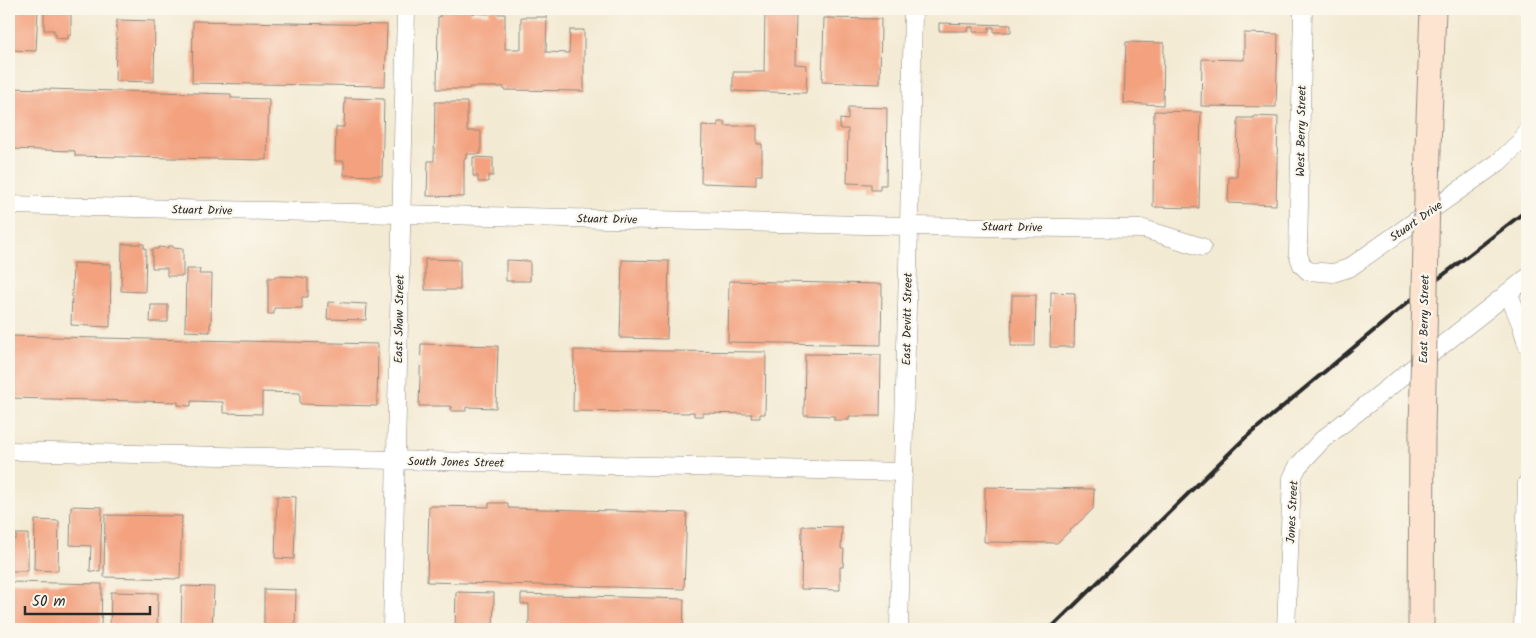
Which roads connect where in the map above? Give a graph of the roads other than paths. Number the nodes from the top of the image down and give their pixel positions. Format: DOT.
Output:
graph roads {
  1 [pos="406,9"];
  2 [pos="913,9"];
  3 [pos="1303,9"];
  4 [pos="1433,9"];
  5 [pos="1527,131"];
  6 [pos="9,205"];
  7 [pos="401,214"];
  8 [pos="909,226"];
  9 [pos="1202,248"];
  10 [pos="1298,254"];
  11 [pos="1527,278"];
  12 [pos="1508,292"];
  13 [pos="1527,344"];
  14 [pos="9,452"];
  15 [pos="396,460"];
  16 [pos="903,472"];
  17 [pos="1527,483"];
  18 [pos="392,629"];
  19 [pos="898,629"];
  20 [pos="1286,629"];
  21 [pos="1421,629"];
  22 [pos="1523,629"];
  1 -- 7 [label="street, East Shaw Street"];
  2 -- 8 [label="street, East Devitt Street"];
  3 -- 10 [label="street, West Berry Street"];
  4 -- 21 [label="main road, East Berry Street, bridge"];
  5 -- 10 [label="street, Stuart Drive"];
  6 -- 7 [label="street, Stuart Drive"];
  7 -- 8 [label="street, Stuart Drive"];
  7 -- 15 [label="street, East Shaw Street"];
  8 -- 9 [label="street, Stuart Drive"];
  8 -- 16 [label="street, East Devitt Street"];
  11 -- 12 [label="street"];
  12 -- 13 [label="street"];
  12 -- 20 [label="street, Jones Street"];
  14 -- 15 [label="street, South Jones Street"];
  15 -- 16 [label="street, South Jones Street"];
  15 -- 18 [label="street, East Shaw Street"];
  16 -- 19 [label="street, East Devitt Street"];
  17 -- 22 [label="street"];
}
